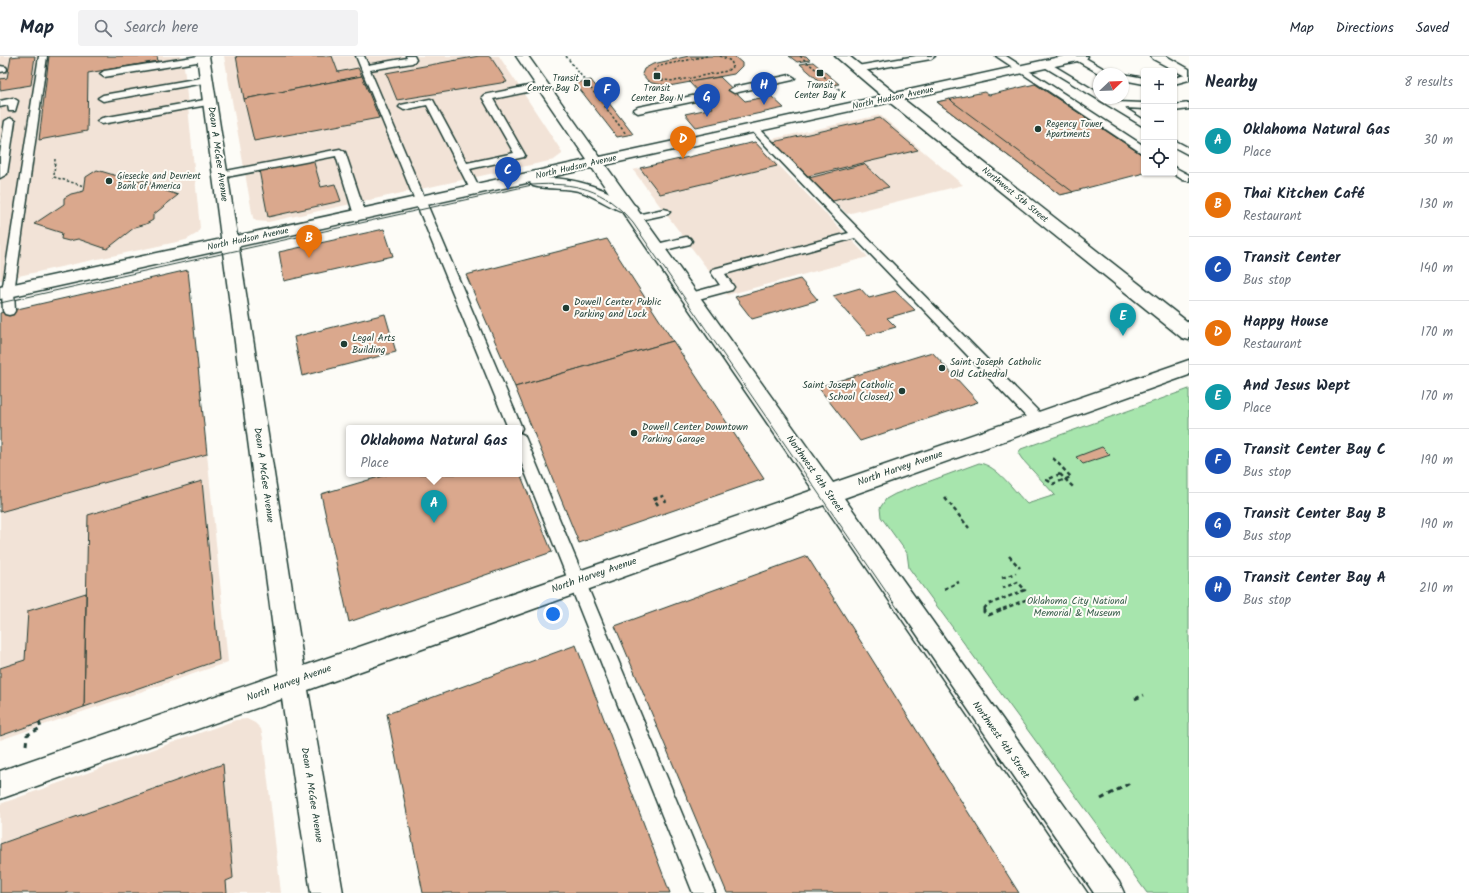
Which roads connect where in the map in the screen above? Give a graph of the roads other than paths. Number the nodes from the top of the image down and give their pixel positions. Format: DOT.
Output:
graph roads {
  1 [pos="43,56"];
  2 [pos="360,56"];
  3 [pos="410,56"];
  4 [pos="522,56"];
  5 [pos="841,56"];
  6 [pos="931,56"];
  7 [pos="1000,56"];
  8 [pos="1157,56"];
  9 [pos="203,57"];
  10 [pos="1080,57"];
  11 [pos="167,60"];
  12 [pos="1046,64"];
  13 [pos="365,68"];
  14 [pos="1097,68"];
  15 [pos="857,69"];
  16 [pos="1021,70"];
  17 [pos="104,74"];
  18 [pos="1189,74"];
  19 [pos="1189,77"];
  20 [pos="790,78"];
  21 [pos="1129,78"];
  22 [pos="1177,79"];
  23 [pos="206,80"];
  24 [pos="1141,80"];
  25 [pos="543,86"];
  26 [pos="734,90"];
  27 [pos="1093,93"];
  28 [pos="702,97"];
  29 [pos="103,98"];
  30 [pos="893,98"];
  31 [pos="210,102"];
  32 [pos="0,104"];
  33 [pos="1112,105"];
  34 [pos="1141,106"];
  35 [pos="1189,106"];
  36 [pos="404,107"];
  37 [pos="1177,108"];
  38 [pos="12,109"];
  39 [pos="638,110"];
  40 [pos="10,121"];
  41 [pos="102,121"];
  42 [pos="1141,122"];
  43 [pos="754,128"];
  44 [pos="3,143"];
  45 [pos="1177,145"];
  46 [pos="1141,148"];
  47 [pos="1189,152"];
  48 [pos="596,162"];
  49 [pos="464,167"];
  50 [pos="1177,172"];
  51 [pos="0,175"];
  52 [pos="221,175"];
  53 [pos="1187,178"];
  54 [pos="493,185"];
  55 [pos="475,189"];
  56 [pos="421,201"];
  57 [pos="664,212"];
  58 [pos="633,214"];
  59 [pos="360,215"];
  60 [pos="858,234"];
  61 [pos="686,241"];
  62 [pos="231,243"];
  63 [pos="657,248"];
  64 [pos="4,292"];
  65 [pos="691,297"];
  66 [pos="9,311"];
  67 [pos="1189,333"];
  68 [pos="1189,367"];
  69 [pos="1038,420"];
  70 [pos="513,425"];
  71 [pos="522,446"];
  72 [pos="829,493"];
  73 [pos="578,581"];
  74 [pos="293,682"];
  75 [pos="0,785"];
  76 [pos="327,893"];
  77 [pos="704,893"];
  78 [pos="1108,893"];
  1 -- 64 [label="lane"];
  2 -- 13 [label="lane"];
  3 -- 13 [label="lane"];
  4 -- 25 [label="street, Northwest 4th Street"];
  5 -- 15 [label="street, Northwest 5th Street"];
  6 -- 15 [label="lane"];
  7 -- 16 [label="lane"];
  8 -- 18 [label="street"];
  9 -- 11 [label="lane"];
  9 -- 23 [label="street, Dean A McGee Avenue"];
  10 -- 12 [label="street, North Hudson Avenue"];
  10 -- 14 [label="lane"];
  11 -- 17 [label="lane"];
  12 -- 16 [label="street, North Hudson Avenue"];
  12 -- 27 [label="lane"];
  13 -- 56 [label="lane"];
  15 -- 30 [label="street, Northwest 5th Street"];
  16 -- 30 [label="street, North Hudson Avenue"];
  16 -- 46 [label="lane"];
  19 -- 22 [label="lane"];
  20 -- 26 [label="lane"];
  21 -- 24 [label="lane"];
  23 -- 29 [label="lane"];
  23 -- 31 [label="street, Dean A McGee Avenue"];
  25 -- 48 [label="street, Northwest 4th Street"];
  25 -- 49 [label="lane"];
  28 -- 39 [label="lane"];
  30 -- 43 [label="street, North Hudson Avenue"];
  30 -- 67 [label="street, Northwest 5th Street"];
  31 -- 41 [label="lane"];
  31 -- 52 [label="street, Dean A McGee Avenue"];
  32 -- 38 [label="lane"];
  33 -- 34 [label="lane"];
  33 -- 42 [label="lane"];
  35 -- 37 [label="lane"];
  36 -- 49 [label="lane"];
  40 -- 44 [label="lane"];
  43 -- 48 [label="street, North Hudson Avenue"];
  43 -- 60 [label="lane"];
  44 -- 51 [label="lane"];
  45 -- 47 [label="lane"];
  48 -- 54 [label="street, North Hudson Avenue"];
  48 -- 58 [label="street, Northwest 4th Street"];
  49 -- 55 [label="lane"];
  50 -- 53 [label="lane"];
  52 -- 59 [label="lane"];
  52 -- 62 [label="street, Dean A McGee Avenue"];
  54 -- 55 [label="street, North Hudson Avenue"];
  54 -- 58 [label="street"];
  55 -- 56 [label="street, North Hudson Avenue"];
  56 -- 59 [label="street, North Hudson Avenue"];
  56 -- 70 [label="lane"];
  57 -- 58 [label="lane"];
  58 -- 63 [label="street, Northwest 4th Street"];
  59 -- 62 [label="street, North Hudson Avenue"];
  60 -- 65 [label="lane"];
  60 -- 69 [label="lane"];
  61 -- 63 [label="lane"];
  62 -- 64 [label="street, North Hudson Avenue"];
  62 -- 74 [label="street, Dean A McGee Avenue"];
  63 -- 65 [label="street, Northwest 4th Street"];
  64 -- 66 [label="lane"];
  65 -- 72 [label="street, Northwest 4th Street"];
  68 -- 69 [label="street, North Harvey Avenue"];
  69 -- 72 [label="street, North Harvey Avenue"];
  71 -- 73 [label="lane"];
  72 -- 73 [label="street, North Harvey Avenue"];
  72 -- 78 [label="street, Northwest 4th Street"];
  73 -- 74 [label="street, North Harvey Avenue"];
  73 -- 77 [label="lane"];
  74 -- 75 [label="street, North Harvey Avenue"];
  74 -- 76 [label="street, Dean A McGee Avenue"];
}
